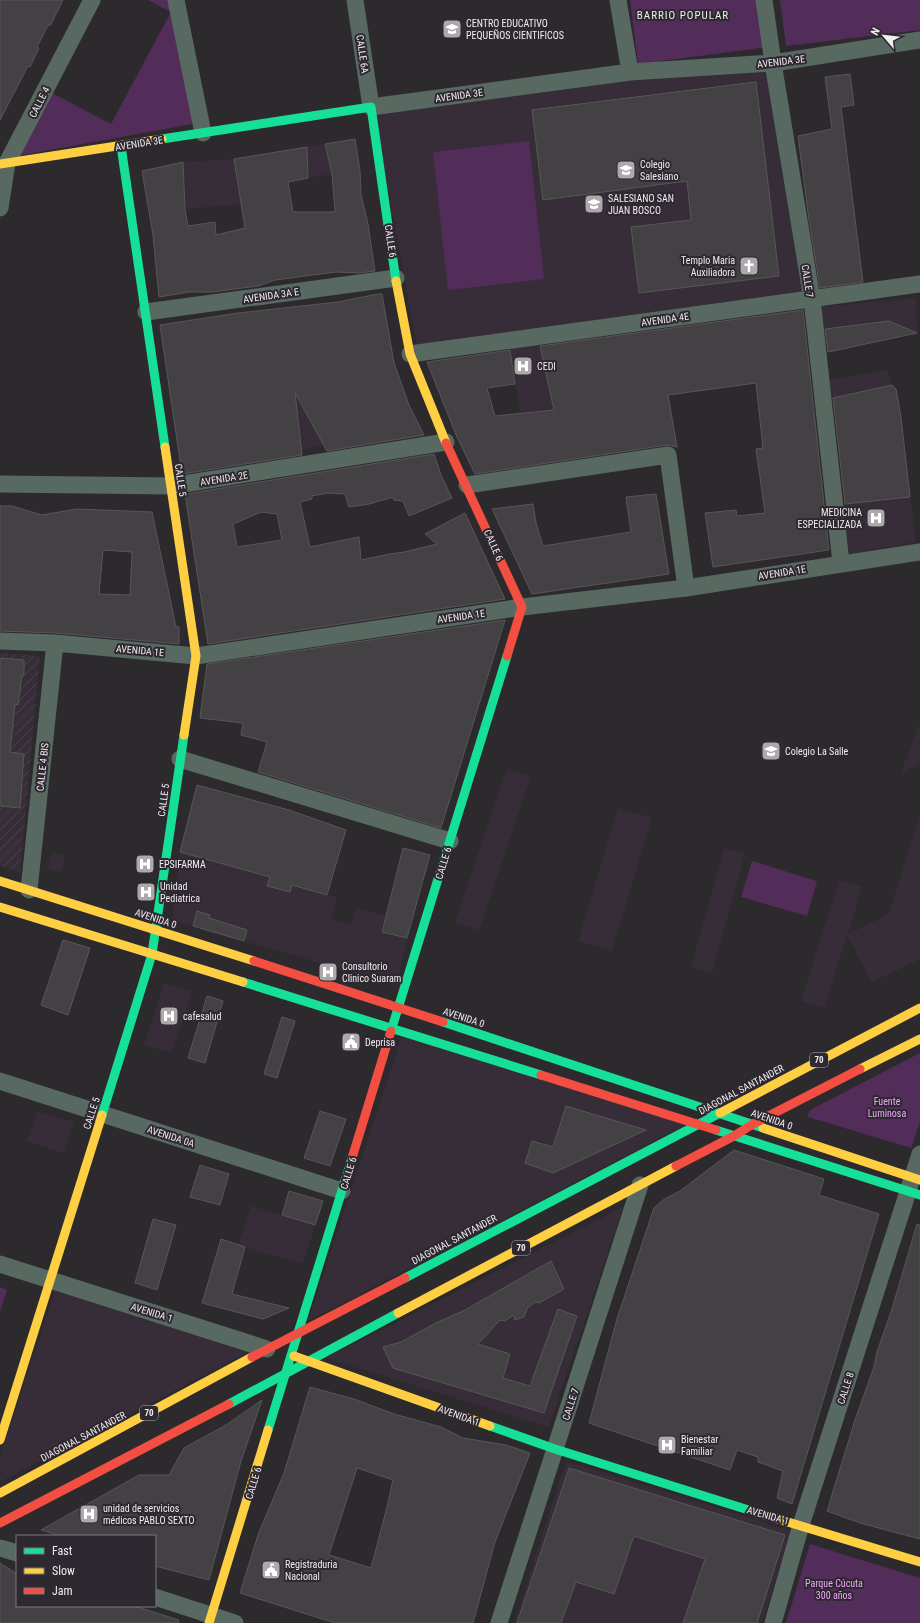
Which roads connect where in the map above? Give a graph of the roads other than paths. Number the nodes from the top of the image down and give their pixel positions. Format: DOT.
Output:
graph roads {
  1 [pos="92,0"];
  2 [pos="176,0"];
  3 [pos="355,0"];
  4 [pos="618,0"];
  5 [pos="764,0"];
  6 [pos="920,40"];
  7 [pos="773,63"];
  8 [pos="630,72"];
  9 [pos="371,107"];
  10 [pos="203,133"];
  11 [pos="121,146"];
  12 [pos="3,164"];
  13 [pos="0,208"];
  14 [pos="396,278"];
  15 [pos="920,284"];
  16 [pos="812,299"];
  17 [pos="146,312"];
  18 [pos="410,354"];
  19 [pos="446,442"];
  20 [pos="0,484"];
  21 [pos="467,485"];
  22 [pos="171,486"];
  23 [pos="920,552"];
  24 [pos="841,563"];
  25 [pos="686,588"];
  26 [pos="522,607"];
  27 [pos="0,641"];
  28 [pos="55,643"];
  29 [pos="196,656"];
  30 [pos="180,759"];
  31 [pos="450,841"];
  32 [pos="0,881"];
  33 [pos="29,890"];
  34 [pos="0,906"];
  35 [pos="156,929"];
  36 [pos="152,954"];
  37 [pos="399,1007"];
  38 [pos="920,1008"];
  39 [pos="392,1028"];
  40 [pos="920,1039"];
  41 [pos="0,1081"];
  42 [pos="719,1112"];
  43 [pos="102,1114"];
  44 [pos="697,1124"];
  45 [pos="753,1124"];
  46 [pos="734,1136"];
  47 [pos="920,1154"];
  48 [pos="640,1185"];
  49 [pos="915,1186"];
  50 [pos="342,1191"];
  51 [pos="0,1264"];
  52 [pos="49,1280"];
  53 [pos="298,1334"];
  54 [pos="267,1349"];
  55 [pos="292,1356"];
  56 [pos="307,1361"];
  57 [pos="286,1374"];
  58 [pos="0,1440"];
  59 [pos="555,1449"];
  60 [pos="0,1493"];
  61 [pos="0,1523"];
  62 [pos="802,1525"];
  63 [pos="0,1548"];
  64 [pos="16,1553"];
  65 [pos="920,1562"];
  66 [pos="156,1597"];
  67 [pos="210,1619"];
  68 [pos="235,1623"];
  69 [pos="499,1623"];
  70 [pos="772,1623"];
  1 -- 12 [label="street, CALLE 4"];
  2 -- 10 [label="street"];
  3 -- 9 [label="street, CALLE 6A"];
  4 -- 8 [label="street"];
  5 -- 7 [label="street, CALLE 7"];
  6 -- 7 [label="street, AVENIDA 3E"];
  7 -- 8 [label="street, AVENIDA 3E"];
  7 -- 16 [label="street, CALLE 7"];
  8 -- 9 [label="street, AVENIDA 3E"];
  9 -- 10 [label="street, AVENIDA 3E"];
  9 -- 14 [label="street, CALLE 6"];
  10 -- 11 [label="street, AVENIDA 3E"];
  11 -- 12 [label="street, AVENIDA 3E"];
  11 -- 17 [label="street, CALLE 5"];
  12 -- 13 [label="street, CALLE 4"];
  14 -- 17 [label="street, AVENIDA 3A E"];
  14 -- 18 [label="street, CALLE 6"];
  15 -- 16 [label="street, AVENIDA 4E"];
  16 -- 18 [label="street, AVENIDA 4E"];
  16 -- 24 [label="street, CALLE 7"];
  17 -- 22 [label="street, CALLE 5"];
  18 -- 19 [label="street, CALLE 6"];
  19 -- 21 [label="street, CALLE 6"];
  19 -- 22 [label="street, AVENIDA 2E"];
  20 -- 22 [label="street, AVENIDA 2E"];
  21 -- 25 [label="street"];
  21 -- 26 [label="street, CALLE 6"];
  22 -- 29 [label="street, CALLE 5"];
  23 -- 24 [label="street, AVENIDA 1E"];
  24 -- 25 [label="street, AVENIDA 1E"];
  25 -- 26 [label="street, AVENIDA 1E"];
  26 -- 29 [label="street, AVENIDA 1E"];
  26 -- 31 [label="street, CALLE 6"];
  27 -- 28 [label="street, AVENIDA 1E"];
  28 -- 29 [label="street, AVENIDA 1E"];
  28 -- 33 [label="street, CALLE 4 BIS"];
  29 -- 30 [label="street, CALLE 5"];
  30 -- 31 [label="street"];
  30 -- 35 [label="street, CALLE 5"];
  31 -- 37 [label="street, CALLE 6"];
  32 -- 33 [label="street, AVENIDA 0"];
  33 -- 35 [label="street, AVENIDA 0"];
  34 -- 36 [label="street"];
  35 -- 36 [label="street, CALLE 5"];
  35 -- 37 [label="street, AVENIDA 0"];
  36 -- 39 [label="street"];
  36 -- 43 [label="street, CALLE 5"];
  37 -- 39 [label="street, CALLE 6"];
  37 -- 42 [label="street, AVENIDA 0"];
  38 -- 42 [label="street, DIAGONAL SANTANDER / 70"];
  39 -- 44 [label="street"];
  39 -- 50 [label="street, CALLE 6"];
  40 -- 45 [label="street, 70"];
  41 -- 43 [label="street, AVENIDA 0A"];
  42 -- 44 [label="street, DIAGONAL SANTANDER / 70"];
  42 -- 45 [label="street, AVENIDA 0"];
  43 -- 50 [label="street, AVENIDA 0A"];
  43 -- 52 [label="street, CALLE 5"];
  44 -- 46 [label="street"];
  44 -- 53 [label="street, DIAGONAL SANTANDER / 70"];
  45 -- 46 [label="street, 70"];
  45 -- 49 [label="street, AVENIDA 0"];
  46 -- 48 [label="street, 70"];
  46 -- 49 [label="street"];
  47 -- 49 [label="street, CALLE 8"];
  48 -- 56 [label="street, 70"];
  48 -- 59 [label="street, CALLE 7"];
  49 -- 62 [label="street, CALLE 8"];
  50 -- 53 [label="street, CALLE 6"];
  51 -- 52 [label="street, AVENIDA 1"];
  52 -- 54 [label="street, AVENIDA 1"];
  52 -- 58 [label="street, CALLE 5"];
  53 -- 54 [label="street, DIAGONAL SANTANDER / 70"];
  53 -- 55 [label="street, CALLE 6"];
  54 -- 55 [label="street, AVENIDA 1"];
  54 -- 60 [label="street, DIAGONAL SANTANDER / 70"];
  55 -- 56 [label="street, AVENIDA 1"];
  55 -- 57 [label="street, CALLE 6"];
  56 -- 57 [label="street, 70"];
  56 -- 59 [label="street, AVENIDA 1"];
  57 -- 61 [label="street, 70"];
  57 -- 67 [label="street, CALLE 6"];
  59 -- 62 [label="street, AVENIDA 1"];
  59 -- 69 [label="street, CALLE 7"];
  62 -- 65 [label="street, AVENIDA 1"];
  62 -- 70 [label="street, CALLE 8"];
  63 -- 64 [label="street"];
  66 -- 67 [label="street"];
  67 -- 68 [label="street"];
}
